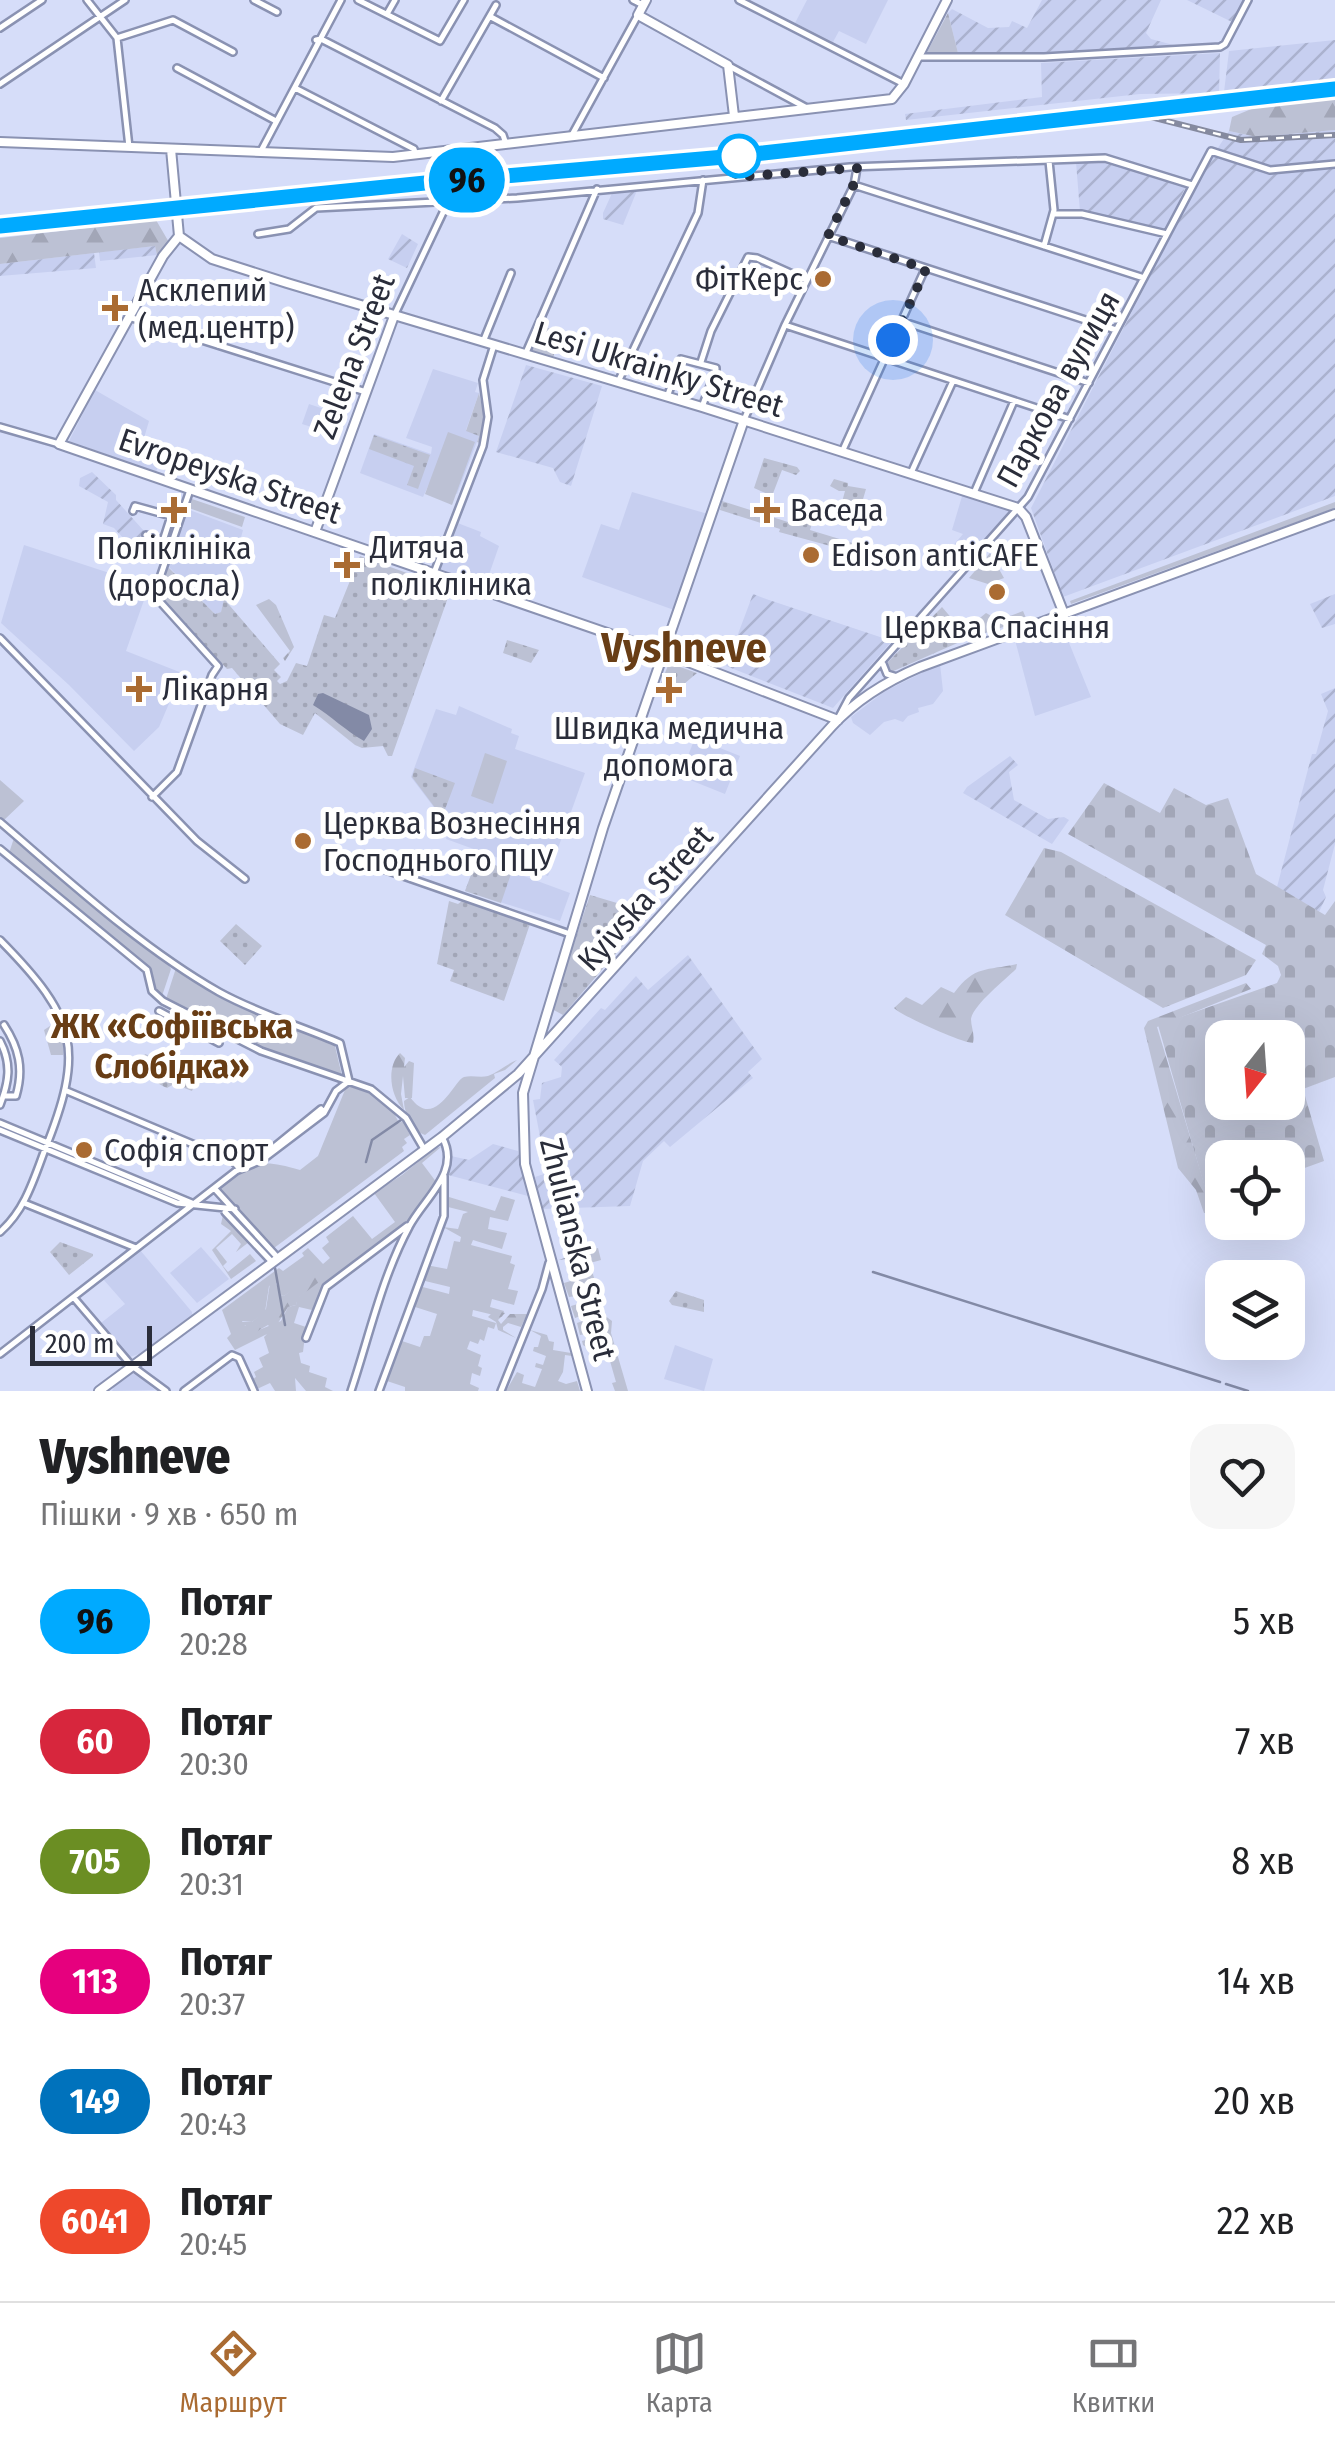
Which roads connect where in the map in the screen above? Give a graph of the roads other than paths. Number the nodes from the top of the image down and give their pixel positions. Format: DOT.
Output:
graph roads {
  1 [pos="42,0"];
  2 [pos="87,0"];
  3 [pos="126,0"];
  4 [pos="254,0"];
  5 [pos="342,0"];
  6 [pos="358,0"];
  7 [pos="394,0"];
  8 [pos="464,0"];
  9 [pos="632,0"];
  10 [pos="739,0"];
  11 [pos="948,0"];
  12 [pos="1248,0"];
  13 [pos="644,3"];
  14 [pos="496,4"];
  15 [pos="276,12"];
  16 [pos="387,14"];
  17 [pos="638,15"];
  18 [pos="491,16"];
  19 [pos="98,18"];
  20 [pos="0,28"];
  21 [pos="117,38"];
  22 [pos="319,40"];
  23 [pos="234,52"];
  24 [pos="918,58"];
  25 [pos="728,65"];
  26 [pos="177,68"];
  27 [pos="604,78"];
  28 [pos="0,84"];
  29 [pos="904,84"];
  30 [pos="295,88"];
  31 [pos="441,101"];
  32 [pos="805,107"];
  33 [pos="734,116"];
  34 [pos="277,121"];
  35 [pos="572,136"];
  36 [pos="0,142"];
  37 [pos="506,144"];
  38 [pos="129,147"];
  39 [pos="171,149"];
  40 [pos="259,153"];
  41 [pos="416,155"];
  42 [pos="1050,160"];
  43 [pos="1335,164"];
  44 [pos="857,168"];
  45 [pos="703,180"];
  46 [pos="854,184"];
  47 [pos="1192,185"];
  48 [pos="597,189"];
  49 [pos="448,202"];
  50 [pos="1053,214"];
  51 [pos="258,234"];
  52 [pos="1167,234"];
  53 [pos="179,236"];
  54 [pos="828,236"];
  55 [pos="1044,246"];
  56 [pos="926,269"];
  57 [pos="511,273"];
  58 [pos="1144,278"];
  59 [pos="806,280"];
  60 [pos="394,316"];
  61 [pos="132,318"];
  62 [pos="901,321"];
  63 [pos="785,325"];
  64 [pos="1116,330"];
  65 [pos="483,342"];
  66 [pos="494,346"];
  67 [pos="525,355"];
  68 [pos="884,358"];
  69 [pos="701,362"];
  70 [pos="953,380"];
  71 [pos="618,382"];
  72 [pos="1089,382"];
  73 [pos="366,392"];
  74 [pos="667,397"];
  75 [pos="1014,400"];
  76 [pos="702,408"];
  77 [pos="1070,419"];
  78 [pos="744,420"];
  79 [pos="0,427"];
  80 [pos="60,444"];
  81 [pos="842,452"];
  82 [pos="911,473"];
  83 [pos="190,489"];
  84 [pos="974,493"];
  85 [pos="1018,508"];
  86 [pos="133,511"];
  87 [pos="1335,514"];
  88 [pos="315,532"];
  89 [pos="146,534"];
  90 [pos="163,540"];
  91 [pos="170,544"];
  92 [pos="434,573"];
  93 [pos="1064,614"];
  94 [pos="0,638"];
  95 [pos="665,653"];
  96 [pos="882,661"];
  97 [pos="896,677"];
  98 [pos="838,720"];
  99 [pos="152,797"];
  100 [pos="0,822"];
  101 [pos="0,849"];
  102 [pos="340,854"];
  103 [pos="245,879"];
  104 [pos="570,934"];
  105 [pos="0,940"];
  106 [pos="159,1011"];
  107 [pos="542,1024"];
  108 [pos="4,1025"];
  109 [pos="560,1030"];
  110 [pos="0,1041"];
  111 [pos="219,1042"];
  112 [pos="531,1060"];
  113 [pos="349,1081"];
  114 [pos="503,1088"];
  115 [pos="67,1091"];
  116 [pos="523,1094"];
  117 [pos="4,1096"];
  118 [pos="0,1105"];
  119 [pos="0,1126"];
  120 [pos="442,1137"];
  121 [pos="47,1146"];
  122 [pos="424,1149"];
  123 [pos="240,1169"];
  124 [pos="443,1174"];
  125 [pos="215,1189"];
  126 [pos="178,1200"];
  127 [pos="24,1203"];
  128 [pos="195,1205"];
  129 [pos="218,1208"];
  130 [pos="235,1209"];
  131 [pos="174,1220"];
  132 [pos="410,1224"];
  133 [pos="0,1232"];
  134 [pos="136,1248"];
  135 [pos="549,1257"];
  136 [pos="275,1260"];
  137 [pos="556,1280"];
  138 [pos="541,1293"];
  139 [pos="74,1298"];
  140 [pos="306,1338"];
  141 [pos="0,1354"];
  142 [pos="132,1366"];
  143 [pos="98,1391"];
  144 [pos="166,1391"];
  145 [pos="184,1391"];
  146 [pos="254,1391"];
  147 [pos="351,1391"];
  148 [pos="378,1391"];
  149 [pos="501,1391"];
  150 [pos="588,1391"];
  1 -- 20 [label="street"];
  2 -- 19 [label="street"];
  3 -- 19 [label="street"];
  4 -- 15 [label="street"];
  5 -- 22 [label="street"];
  6 -- 16 [label="street"];
  7 -- 16 [label="street"];
  8 -- 16 [label="street"];
  9 -- 13 [label="street"];
  10 -- 29 [label="street"];
  11 -- 24 [label="street"];
  12 -- 24 [label="street"];
  13 -- 17 [label="street"];
  14 -- 18 [label="street"];
  17 -- 25 [label="street"];
  17 -- 27 [label="street"];
  18 -- 27 [label="street"];
  18 -- 31 [label="street"];
  19 -- 21 [label="street"];
  19 -- 28 [label="street"];
  21 -- 23 [label="street"];
  21 -- 38 [label="street"];
  22 -- 30 [label="street"];
  22 -- 31 [label="street"];
  24 -- 29 [label="street"];
  25 -- 32 [label="street"];
  25 -- 33 [label="street"];
  26 -- 34 [label="street"];
  27 -- 35 [label="street"];
  29 -- 32 [label="street"];
  30 -- 34 [label="street"];
  30 -- 41 [label="street"];
  31 -- 37 [label="street"];
  32 -- 33 [label="street"];
  33 -- 35 [label="street"];
  34 -- 40 [label="street"];
  35 -- 37 [label="street"];
  36 -- 38 [label="street"];
  37 -- 41 [label="street"];
  38 -- 39 [label="street"];
  39 -- 40 [label="street"];
  39 -- 53 [label="street"];
  40 -- 41 [label="street"];
  42 -- 44 [label="street"];
  42 -- 47 [label="street"];
  42 -- 50 [label="street"];
  43 -- 47 [label="street, Паркова вулиця"];
  44 -- 45 [label="street"];
  44 -- 46 [label="street"];
  45 -- 48 [label="street"];
  45 -- 71 [label="street"];
  46 -- 54 [label="street"];
  46 -- 55 [label="street"];
  47 -- 52 [label="street, Паркова вулиця"];
  48 -- 49 [label="street"];
  48 -- 67 [label="street"];
  49 -- 51 [label="street"];
  49 -- 60 [label="street, Zelena Street"];
  50 -- 52 [label="street"];
  50 -- 55 [label="street"];
  52 -- 58 [label="street, Паркова вулиця"];
  53 -- 60 [label="street, Lesi Ukrainky Street"];
  53 -- 61 [label="street"];
  54 -- 56 [label="street"];
  54 -- 59 [label="street"];
  55 -- 58 [label="street"];
  56 -- 62 [label="street"];
  56 -- 64 [label="street"];
  57 -- 65 [label="street"];
  58 -- 64 [label="street, Паркова вулиця"];
  59 -- 63 [label="street"];
  59 -- 69 [label="street"];
  60 -- 65 [label="street, Lesi Ukrainky Street"];
  60 -- 73 [label="street, Zelena Street"];
  61 -- 73 [label="street"];
  61 -- 80 [label="street"];
  62 -- 68 [label="street"];
  62 -- 72 [label="street"];
  63 -- 68 [label="street"];
  63 -- 78 [label="street"];
  64 -- 72 [label="street, Паркова вулиця"];
  65 -- 66 [label="street, Lesi Ukrainky Street"];
  66 -- 67 [label="street, Lesi Ukrainky Street"];
  66 -- 92 [label="street"];
  67 -- 71 [label="street, Lesi Ukrainky Street"];
  68 -- 70 [label="street"];
  68 -- 81 [label="street"];
  69 -- 74 [label="street"];
  69 -- 76 [label="street"];
  70 -- 75 [label="street"];
  70 -- 82 [label="street"];
  71 -- 74 [label="street, Lesi Ukrainky Street"];
  72 -- 77 [label="street, Паркова вулиця"];
  73 -- 88 [label="street, Zelena Street"];
  74 -- 76 [label="street, Lesi Ukrainky Street"];
  75 -- 77 [label="street"];
  75 -- 84 [label="street"];
  76 -- 78 [label="street, Lesi Ukrainky Street"];
  77 -- 85 [label="street, Паркова вулиця"];
  78 -- 81 [label="street, Lesi Ukrainky Street"];
  78 -- 95 [label="street, Zhulianska Street"];
  79 -- 80 [label="street, Evropeyska Street"];
  80 -- 83 [label="street, Evropeyska Street"];
  81 -- 82 [label="street, Lesi Ukrainky Street"];
  82 -- 84 [label="street, Lesi Ukrainky Street"];
  83 -- 88 [label="street, Evropeyska Street"];
  83 -- 91 [label="street"];
  84 -- 85 [label="street, Lesi Ukrainky Street"];
  85 -- 93 [label="street"];
  85 -- 96 [label="street, Паркова вулиця"];
  86 -- 90 [label="street"];
  87 -- 93 [label="street, Kyivska Street"];
  88 -- 92 [label="street, Evropeyska Street"];
  89 -- 90 [label="street"];
  90 -- 91 [label="street"];
  91 -- 99 [label="street"];
  92 -- 95 [label="street, Evropeyska Street"];
  93 -- 97 [label="street, Kyivska Street"];
  94 -- 99 [label="street"];
  95 -- 98 [label="street, Evropeyska Street"];
  95 -- 104 [label="street, Zhulianska Street"];
  96 -- 97 [label="street"];
  96 -- 98 [label="street, Паркова вулиця"];
  97 -- 98 [label="street, Kyivska Street"];
  98 -- 109 [label="street, Kyivska Street"];
  99 -- 103 [label="street"];
  100 -- 113 [label="street"];
  101 -- 113 [label="street"];
  102 -- 104 [label="street"];
  104 -- 107 [label="street, Zhulianska Street"];
  105 -- 115 [label="street"];
  106 -- 111 [label="street"];
  107 -- 109 [label="street"];
  107 -- 112 [label="street, Zhulianska Street"];
  108 -- 117 [label="street"];
  109 -- 112 [label="street, Kyivska Street"];
  110 -- 117 [label="street"];
  112 -- 114 [label="street, Kyivska Street"];
  112 -- 116 [label="street, Zhulianska Street"];
  113 -- 122 [label="street"];
  113 -- 123 [label="street"];
  114 -- 116 [label="street"];
  114 -- 120 [label="street, Kyivska Street"];
  115 -- 121 [label="street"];
  115 -- 123 [label="street"];
  116 -- 135 [label="street, Zhulianska Street"];
  117 -- 118 [label="street"];
  119 -- 121 [label="street"];
  120 -- 122 [label="street, Kyivska Street"];
  120 -- 124 [label="street"];
  121 -- 126 [label="street"];
  121 -- 127 [label="street"];
  122 -- 136 [label="street, Kyivska Street"];
  123 -- 125 [label="street"];
  124 -- 132 [label="street"];
  124 -- 148 [label="street"];
  125 -- 128 [label="street"];
  125 -- 130 [label="street"];
  126 -- 128 [label="street"];
  126 -- 131 [label="street"];
  127 -- 133 [label="street"];
  127 -- 134 [label="street"];
  128 -- 129 [label="street"];
  128 -- 131 [label="street"];
  129 -- 130 [label="street"];
  129 -- 136 [label="street"];
  130 -- 136 [label="street"];
  131 -- 134 [label="street"];
  132 -- 140 [label="street"];
  132 -- 147 [label="street"];
  134 -- 139 [label="street"];
  135 -- 137 [label="street, Zhulianska Street"];
  135 -- 138 [label="street"];
  136 -- 142 [label="street, Kyivska Street"];
  137 -- 138 [label="street"];
  137 -- 150 [label="street, Zhulianska Street"];
  138 -- 149 [label="street"];
  139 -- 141 [label="street"];
  139 -- 142 [label="street"];
  142 -- 143 [label="street, Kyivska Street"];
  142 -- 144 [label="street"];
  145 -- 146 [label="street"];
}
